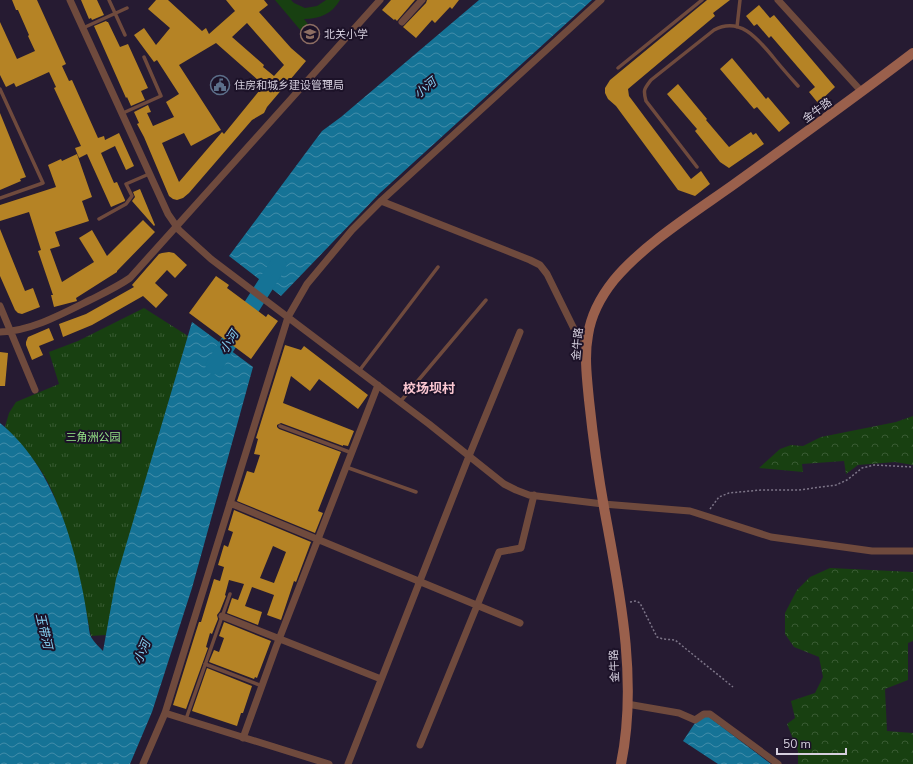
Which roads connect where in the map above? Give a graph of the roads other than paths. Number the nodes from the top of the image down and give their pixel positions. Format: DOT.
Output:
graph roads {
  1 [pos="70,0"];
  2 [pos="109,0"];
  3 [pos="380,0"];
  4 [pos="422,0"];
  5 [pos="601,0"];
  6 [pos="702,0"];
  7 [pos="740,0"];
  8 [pos="778,0"];
  9 [pos="127,8"];
  10 [pos="115,13"];
  11 [pos="402,22"];
  12 [pos="737,27"];
  13 [pos="82,28"];
  14 [pos="125,35"];
  15 [pos="913,53"];
  16 [pos="144,57"];
  17 [pos="618,68"];
  18 [pos="798,86"];
  19 [pos="0,89"];
  20 [pos="862,92"];
  21 [pos="5,100"];
  22 [pos="0,103"];
  23 [pos="121,114"];
  24 [pos="698,167"];
  25 [pos="149,174"];
  26 [pos="0,198"];
  27 [pos="381,201"];
  28 [pos="99,219"];
  29 [pos="176,226"];
  30 [pos="438,267"];
  31 [pos="486,300"];
  32 [pos="0,306"];
  33 [pos="285,315"];
  34 [pos="0,332"];
  35 [pos="11,332"];
  36 [pos="520,332"];
  37 [pos="587,344"];
  38 [pos="359,371"];
  39 [pos="378,386"];
  40 [pos="35,390"];
  41 [pos="400,402"];
  42 [pos="280,426"];
  43 [pos="352,453"];
  44 [pos="469,456"];
  45 [pos="346,467"];
  46 [pos="416,492"];
  47 [pos="534,495"];
  48 [pos="230,504"];
  49 [pos="603,504"];
  50 [pos="318,540"];
  51 [pos="913,551"];
  52 [pos="420,582"];
  53 [pos="230,594"];
  54 [pos="477,605"];
  55 [pos="222,616"];
  56 [pos="520,623"];
  57 [pos="279,639"];
  58 [pos="205,664"];
  59 [pos="382,678"];
  60 [pos="262,686"];
  61 [pos="627,704"];
  62 [pos="165,713"];
  63 [pos="186,720"];
  64 [pos="243,738"];
  65 [pos="420,745"];
  66 [pos="143,764"];
  67 [pos="329,764"];
  68 [pos="348,764"];
  69 [pos="621,764"];
  70 [pos="778,764"];
  1 -- 13 [label="street"];
  2 -- 10 [label="lane"];
  3 -- 29 [label="street"];
  4 -- 11 [label="street"];
  5 -- 27 [label="street"];
  6 -- 17 [label="lane"];
  7 -- 12 [label="lane"];
  8 -- 20 [label="street"];
  9 -- 10 [label="lane"];
  10 -- 13 [label="lane"];
  10 -- 14 [label="lane"];
  12 -- 18 [label="lane"];
  12 -- 24 [label="lane"];
  13 -- 23 [label="street"];
  15 -- 20 [label="main road, 金牛路"];
  16 -- 23 [label="lane"];
  19 -- 21 [label="lane"];
  20 -- 37 [label="main road, 金牛路"];
  21 -- 22 [label="lane"];
  21 -- 26 [label="lane"];
  23 -- 25 [label="street"];
  25 -- 28 [label="lane"];
  25 -- 29 [label="street"];
  27 -- 33 [label="street"];
  27 -- 37 [label="street"];
  29 -- 33 [label="street"];
  29 -- 35 [label="street"];
  30 -- 38 [label="lane"];
  31 -- 41 [label="lane"];
  32 -- 35 [label="street"];
  33 -- 38 [label="street"];
  33 -- 48 [label="street"];
  34 -- 35 [label="street"];
  35 -- 40 [label="street"];
  36 -- 44 [label="street"];
  37 -- 49 [label="main road, 金牛路"];
  38 -- 39 [label="street"];
  39 -- 41 [label="street"];
  39 -- 43 [label="street"];
  41 -- 44 [label="street"];
  42 -- 43 [label="lane"];
  43 -- 45 [label="street"];
  44 -- 47 [label="street"];
  44 -- 52 [label="street"];
  45 -- 46 [label="lane"];
  45 -- 50 [label="street"];
  47 -- 49 [label="street"];
  47 -- 54 [label="street"];
  48 -- 50 [label="street"];
  48 -- 62 [label="street"];
  49 -- 51 [label="street"];
  49 -- 61 [label="main road, 金牛路"];
  50 -- 52 [label="street"];
  50 -- 57 [label="street"];
  52 -- 54 [label="street"];
  52 -- 59 [label="street"];
  53 -- 55 [label="lane"];
  54 -- 56 [label="street"];
  54 -- 65 [label="street"];
  55 -- 57 [label="street"];
  55 -- 58 [label="lane"];
  57 -- 59 [label="street"];
  57 -- 60 [label="street"];
  58 -- 60 [label="lane"];
  58 -- 63 [label="lane"];
  59 -- 68 [label="street"];
  60 -- 64 [label="street"];
  61 -- 69 [label="main road, 金牛路"];
  61 -- 70 [label="street"];
  62 -- 63 [label="street"];
  62 -- 66 [label="street"];
  63 -- 64 [label="street"];
  64 -- 67 [label="street"];
}
